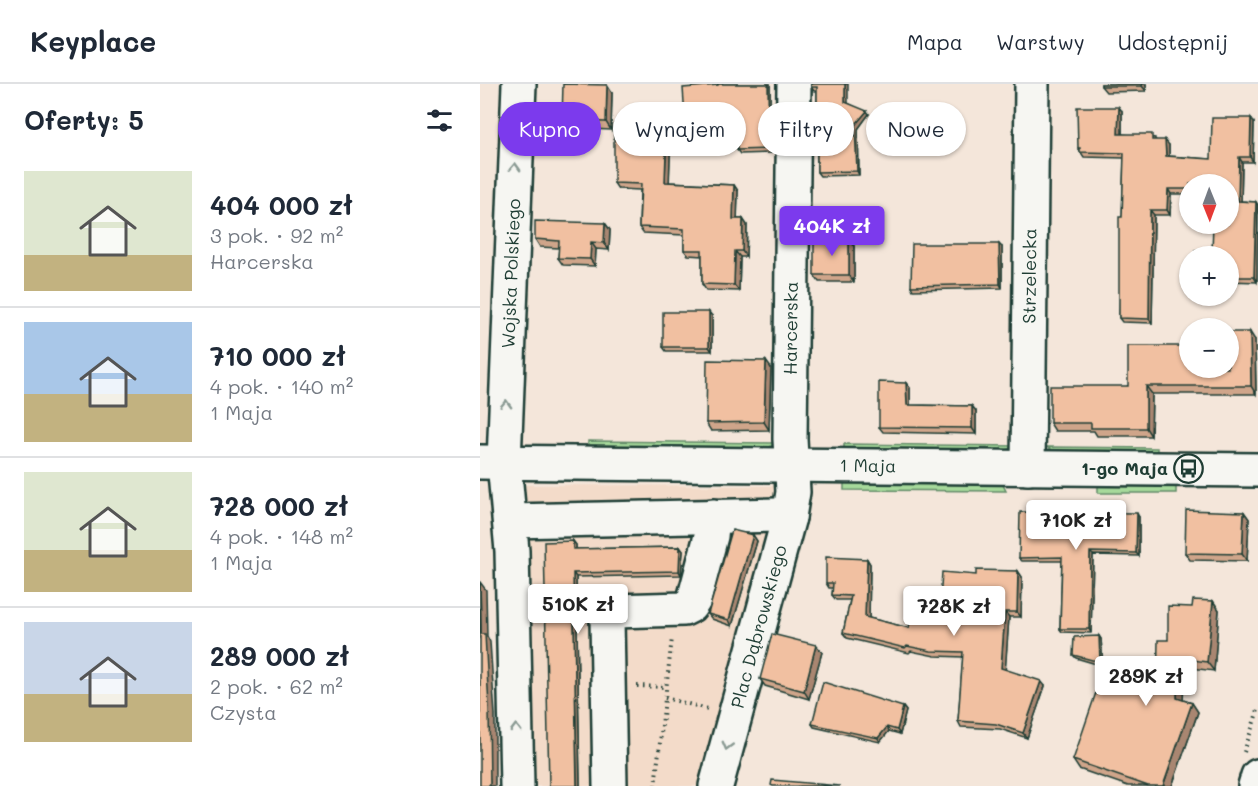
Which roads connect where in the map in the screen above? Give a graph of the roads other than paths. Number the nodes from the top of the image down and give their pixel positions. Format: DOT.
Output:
graph roads {
  1 [pos="519,84"];
  2 [pos="794,84"];
  3 [pos="1032,84"];
  4 [pos="492,462"];
  5 [pos="792,465"];
  6 [pos="1029,468"];
  7 [pos="1258,470"];
  8 [pos="713,516"];
  9 [pos="789,517"];
  10 [pos="511,521"];
  11 [pos="1258,776"];
  12 [pos="517,786"];
  13 [pos="610,786"];
  14 [pos="716,786"];
  15 [pos="1255,786"];
  4 -- 1 [label="street, Wojska Polskiego, one-way"];
  2 -- 5 [label="street, Harcerska"];
  3 -- 6 [label="street, Strzelecka"];
  4 -- 5 [label="street, 1 Maja"];
  4 -- 10 [label="street"];
  5 -- 6 [label="street, 1 Maja"];
  5 -- 9 [label="street, Plac Dąbrowskiego"];
  6 -- 7 [label="street, 1 Maja"];
  8 -- 9 [label="street"];
  8 -- 10 [label="street"];
  8 -- 13 [label="street"];
  9 -- 14 [label="street, Plac Dąbrowskiego, one-way"];
  12 -- 10 [label="street, one-way"];
  11 -- 15 [label="street"];
}
